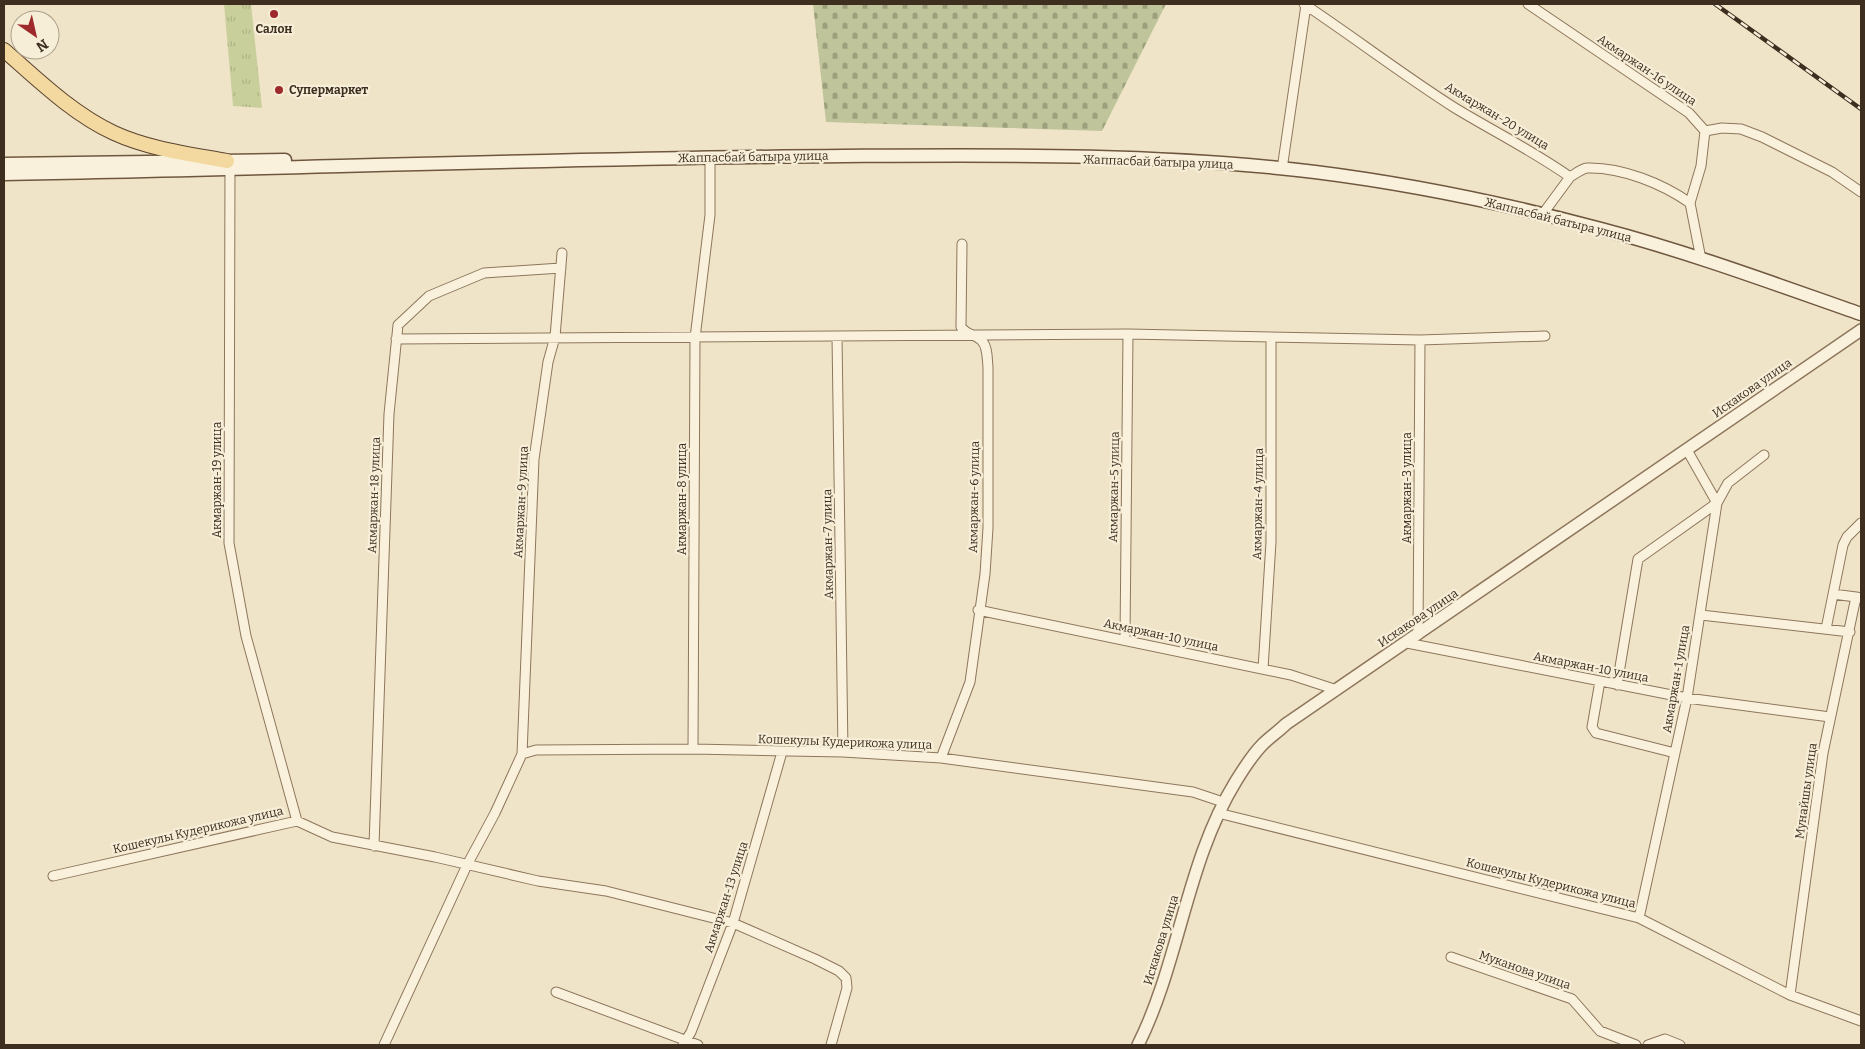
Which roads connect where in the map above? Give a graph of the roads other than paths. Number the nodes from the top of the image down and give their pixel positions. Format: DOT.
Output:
graph roads {
  1 [pos="1528,4"];
  2 [pos="1305,5"];
  3 [pos="4,50"];
  4 [pos="1705,132"];
  5 [pos="710,158"];
  6 [pos="4,164"];
  7 [pos="229,164"];
  8 [pos="1282,169"];
  9 [pos="4,174"];
  10 [pos="1570,177"];
  11 [pos="1861,192"];
  12 [pos="1690,203"];
  13 [pos="1542,215"];
  14 [pos="962,244"];
  15 [pos="562,253"];
  16 [pos="1701,259"];
  17 [pos="561,268"];
  18 [pos="1861,314"];
  19 [pos="1861,330"];
  20 [pos="1128,334"];
  21 [pos="967,335"];
  22 [pos="837,336"];
  23 [pos="1545,336"];
  24 [pos="556,337"];
  25 [pos="695,338"];
  26 [pos="1271,338"];
  27 [pos="396,339"];
  28 [pos="1420,340"];
  29 [pos="1687,450"];
  30 [pos="1764,456"];
  31 [pos="1717,503"];
  32 [pos="1861,523"];
  33 [pos="1833,594"];
  34 [pos="1859,598"];
  35 [pos="978,610"];
  36 [pos="1700,615"];
  37 [pos="1826,629"];
  38 [pos="1850,632"];
  39 [pos="1418,636"];
  40 [pos="1125,639"];
  41 [pos="1407,643"];
  42 [pos="1263,669"];
  43 [pos="1600,682"];
  44 [pos="1617,685"];
  45 [pos="1337,690"];
  46 [pos="1687,698"];
  47 [pos="1830,717"];
  48 [pos="694,749"];
  49 [pos="782,752"];
  50 [pos="843,752"];
  51 [pos="1675,753"];
  52 [pos="522,754"];
  53 [pos="941,758"];
  54 [pos="1223,802"];
  55 [pos="1218,813"];
  56 [pos="297,821"];
  57 [pos="374,846"];
  58 [pos="467,865"];
  59 [pos="53,876"];
  60 [pos="1639,918"];
  61 [pos="733,923"];
  62 [pos="1451,957"];
  63 [pos="556,992"];
  64 [pos="1790,995"];
  65 [pos="1861,1021"];
  66 [pos="684,1043"];
  67 [pos="384,1045"];
  68 [pos="698,1045"];
  69 [pos="831,1045"];
  70 [pos="1138,1045"];
  71 [pos="1636,1045"];
  72 [pos="1648,1045"];
  73 [pos="1680,1045"];
  1 -- 4 [label="street, Акмаржан-16 улица"];
  2 -- 8 [label="street"];
  2 -- 10 [label="street, Акмаржан-20 улица"];
  3 -- 7 [label="main road"];
  4 -- 11 [label="street"];
  4 -- 12 [label="street"];
  5 -- 7 [label="main road, Жаппасбай батыра улица"];
  5 -- 8 [label="main road, Жаппасбай батыра улица"];
  5 -- 25 [label="street, Акмаржан-8 улица"];
  6 -- 7 [label="main road"];
  7 -- 9 [label="main road"];
  7 -- 56 [label="street, Акмаржан-19 улица"];
  8 -- 13 [label="main road, Жаппасбай батыра улица"];
  10 -- 12 [label="street"];
  10 -- 13 [label="street"];
  12 -- 16 [label="street"];
  13 -- 16 [label="main road, Жаппасбай батыра улица"];
  14 -- 21 [label="street"];
  15 -- 17 [label="street, Акмаржан-9 улица"];
  16 -- 18 [label="main road, Жаппасбай батыра улица"];
  17 -- 24 [label="street, Акмаржан-9 улица"];
  17 -- 27 [label="street, Акмаржан-18 улица"];
  19 -- 29 [label="street, Искакова улица"];
  20 -- 21 [label="street"];
  20 -- 26 [label="street"];
  20 -- 40 [label="street, Акмаржан-5 улица"];
  21 -- 22 [label="street"];
  21 -- 35 [label="street, Акмаржан-6 улица"];
  22 -- 25 [label="street"];
  22 -- 50 [label="street, Акмаржан-7 улица"];
  23 -- 28 [label="street"];
  24 -- 25 [label="street"];
  24 -- 27 [label="street"];
  24 -- 52 [label="street, Акмаржан-9 улица"];
  25 -- 48 [label="street, Акмаржан-8 улица"];
  26 -- 28 [label="street"];
  26 -- 42 [label="street, Акмаржан-4 улица"];
  27 -- 57 [label="street, Акмаржан-18 улица"];
  28 -- 39 [label="street, Акмаржан-3 улица"];
  29 -- 31 [label="street"];
  29 -- 39 [label="street, Искакова улица"];
  30 -- 31 [label="street"];
  31 -- 36 [label="street, Акмаржан-1 улица"];
  31 -- 44 [label="street"];
  32 -- 33 [label="street"];
  33 -- 34 [label="street"];
  33 -- 37 [label="street"];
  34 -- 38 [label="street, Мунайшы улица"];
  35 -- 40 [label="street, Акмаржан-10 улица"];
  35 -- 53 [label="street, Акмаржан-6 улица"];
  36 -- 37 [label="street"];
  36 -- 46 [label="street, Акмаржан-1 улица"];
  37 -- 38 [label="street"];
  38 -- 47 [label="street, Мунайшы улица"];
  39 -- 41 [label="street, Искакова улица"];
  40 -- 42 [label="street, Акмаржан-10 улица"];
  41 -- 43 [label="street, Акмаржан-10 улица"];
  41 -- 45 [label="street, Искакова улица"];
  42 -- 45 [label="street, Акмаржан-10 улица"];
  43 -- 44 [label="street, Акмаржан-10 улица"];
  43 -- 51 [label="street"];
  44 -- 46 [label="street, Акмаржан-10 улица"];
  45 -- 54 [label="street, Искакова улица"];
  46 -- 47 [label="street, Акмаржан-10 улица"];
  46 -- 51 [label="street, Акмаржан-1 улица"];
  47 -- 64 [label="street, Мунайшы улица"];
  48 -- 49 [label="street, Кошекулы Кудерикожа улица"];
  48 -- 52 [label="street, Кошекулы Кудерикожа улица"];
  49 -- 50 [label="street, Кошекулы Кудерикожа улица"];
  49 -- 61 [label="street, Акмаржан-13 улица"];
  50 -- 53 [label="street, Кошекулы Кудерикожа улица"];
  51 -- 60 [label="street, Акмаржан-1 улица"];
  52 -- 58 [label="street"];
  53 -- 54 [label="street, Кошекулы Кудерикожа улица"];
  54 -- 55 [label="street, Искакова улица"];
  55 -- 60 [label="street, Кошекулы Кудерикожа улица"];
  55 -- 70 [label="street, Искакова улица"];
  56 -- 57 [label="street, Кошекулы Кудерикожа улица"];
  56 -- 59 [label="street, Кошекулы Кудерикожа улица"];
  57 -- 58 [label="street, Кошекулы Кудерикожа улица"];
  58 -- 61 [label="street, Кошекулы Кудерикожа улица"];
  58 -- 67 [label="street"];
  60 -- 64 [label="street, Кошекулы Кудерикожа улица"];
  61 -- 66 [label="street, Акмаржан-13 улица"];
  61 -- 69 [label="street, Кошекулы Кудерикожа улица"];
  62 -- 71 [label="street, Муканова улица"];
  63 -- 66 [label="street"];
  64 -- 65 [label="street, Кошекулы Кудерикожа улица"];
  66 -- 68 [label="street"];
  72 -- 73 [label="street"];
}
